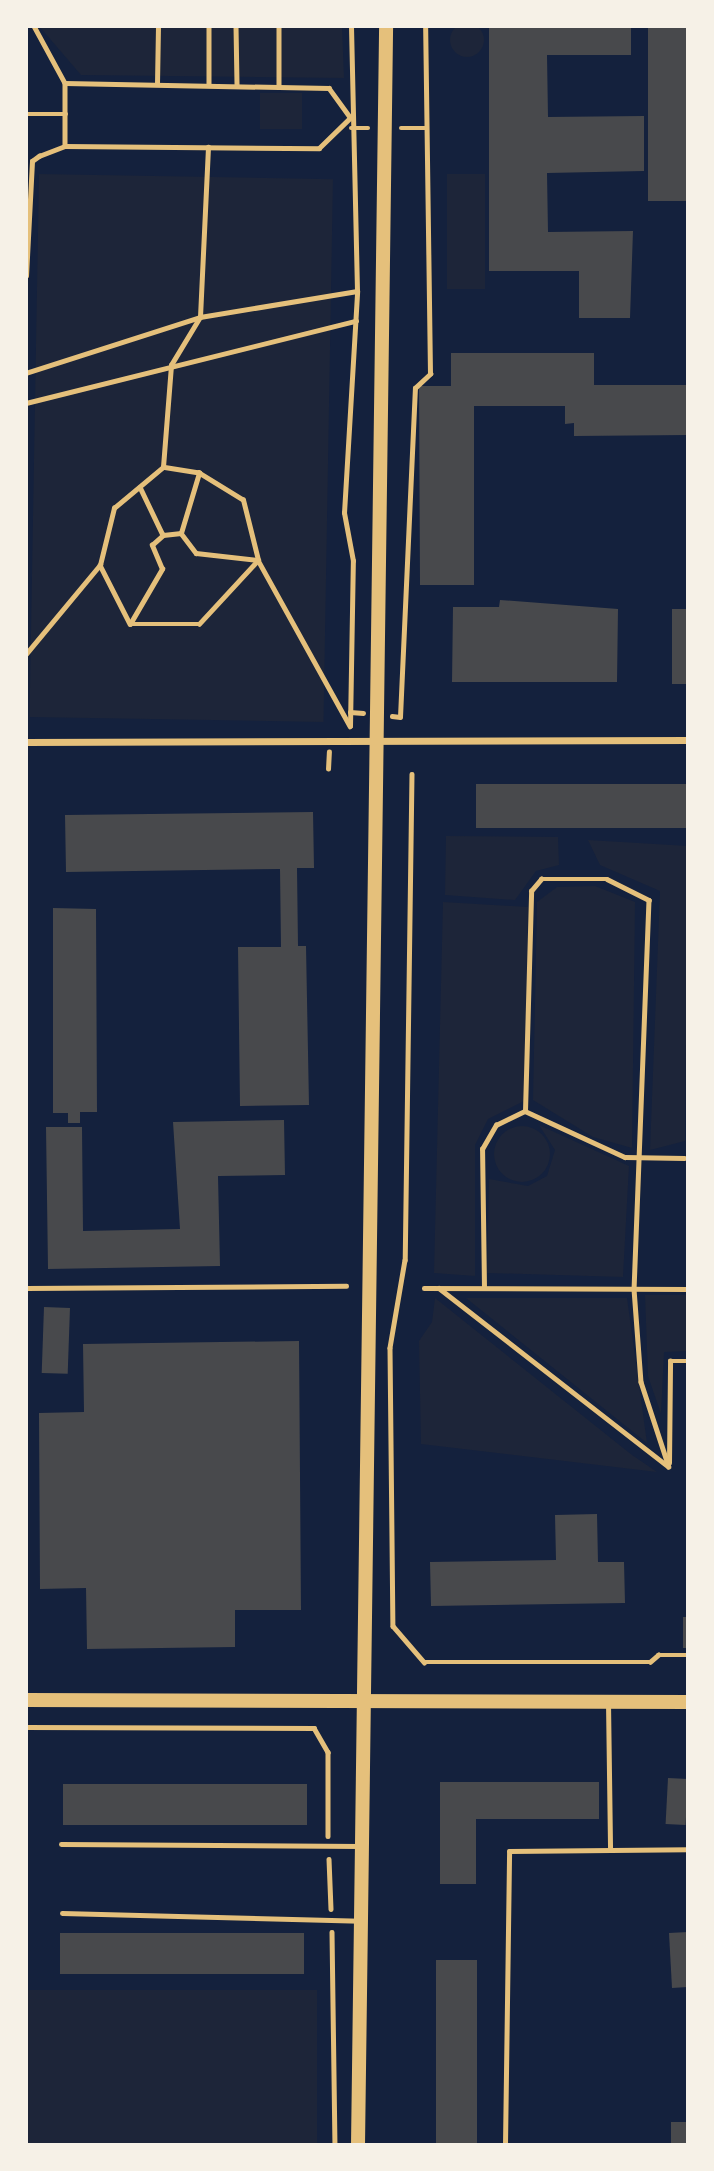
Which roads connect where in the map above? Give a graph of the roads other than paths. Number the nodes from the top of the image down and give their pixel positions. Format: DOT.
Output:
graph roads {
  1 [pos="386,26"];
  2 [pos="688,740"];
  3 [pos="377,741"];
  4 [pos="26,742"];
  5 [pos="26,1700"];
  6 [pos="361,1701"];
  7 [pos="608,1702"];
  8 [pos="688,1702"];
  9 [pos="61,1844"];
  10 [pos="360,1846"];
  11 [pos="610,1849"];
  12 [pos="688,1849"];
  13 [pos="62,1913"];
  14 [pos="359,1921"];
  15 [pos="358,2145"];
  16 [pos="505,2145"];
  1 -- 3 [label="main road"];
  2 -- 3 [label="street"];
  3 -- 4 [label="street"];
  3 -- 6 [label="main road"];
  5 -- 6 [label="main road"];
  6 -- 7 [label="main road"];
  6 -- 10 [label="main road"];
  7 -- 8 [label="main road"];
  7 -- 11 [label="lane"];
  9 -- 10 [label="lane"];
  10 -- 14 [label="main road"];
  11 -- 12 [label="lane"];
  11 -- 16 [label="lane"];
  13 -- 14 [label="lane"];
  14 -- 15 [label="main road"];
}
